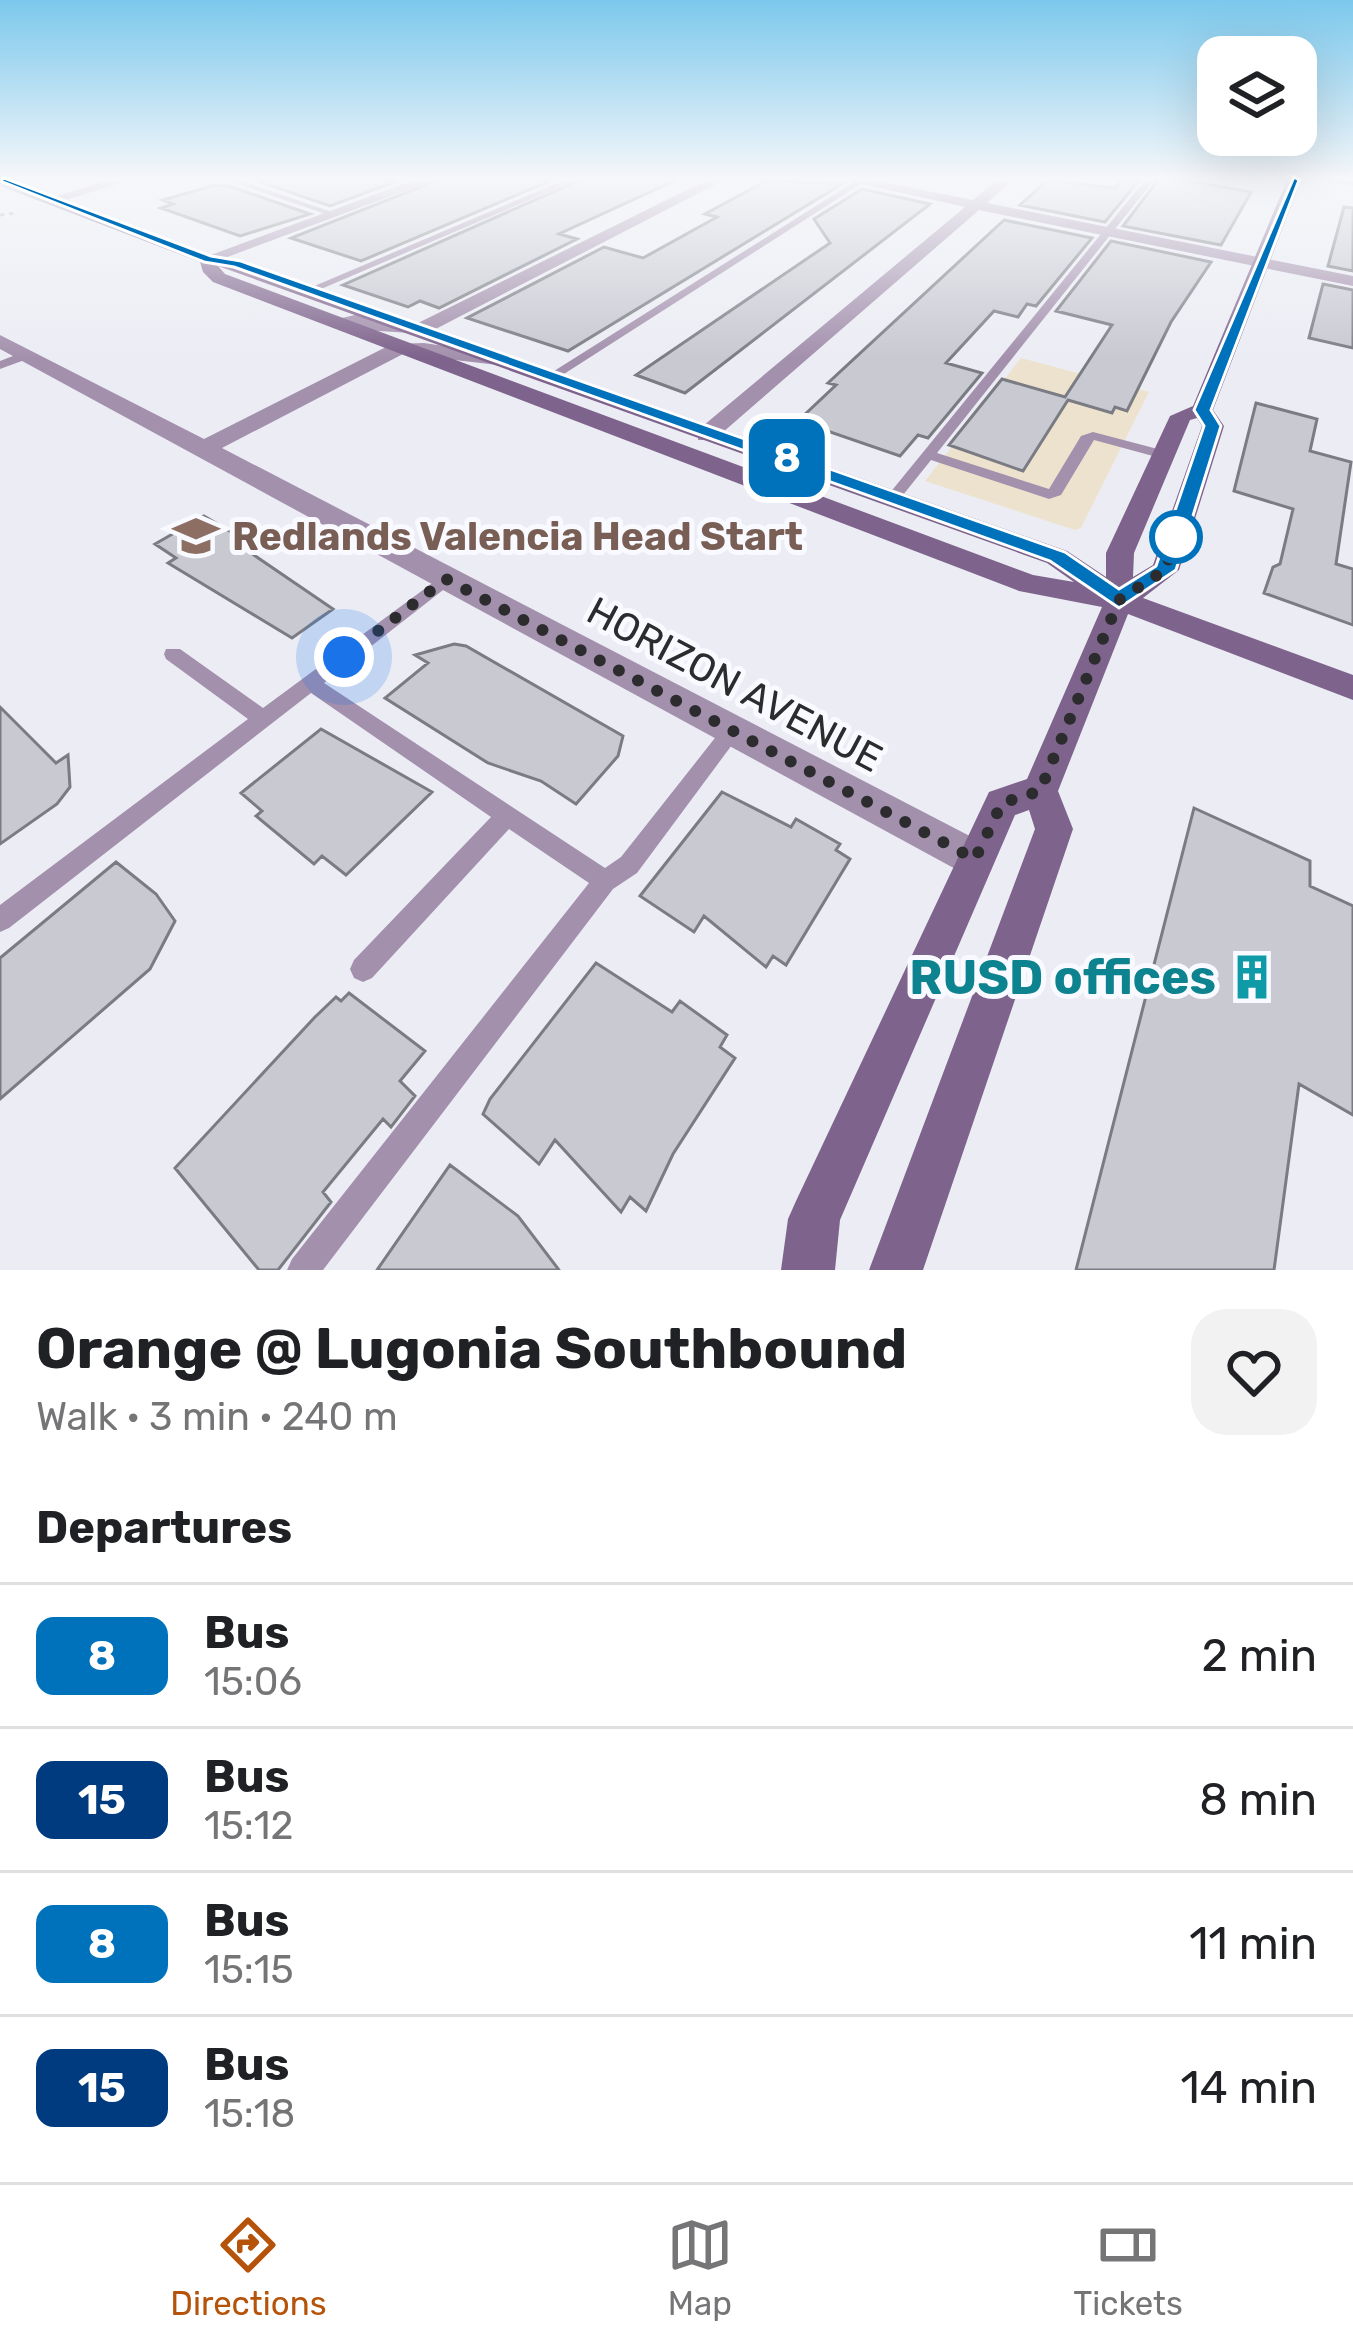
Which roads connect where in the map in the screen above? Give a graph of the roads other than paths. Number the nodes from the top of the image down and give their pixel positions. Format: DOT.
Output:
graph roads {
  1 [pos="154,239"];
  2 [pos="265,239"];
  3 [pos="431,239"];
  4 [pos="603,239"];
  5 [pos="766,239"];
  6 [pos="937,239"];
  7 [pos="1102,239"];
  8 [pos="1145,239"];
  9 [pos="1271,239"];
  10 [pos="208,260"];
  11 [pos="1262,262"];
  12 [pos="1353,281"];
  13 [pos="310,290"];
  14 [pos="409,339"];
  15 [pos="0,341"];
  16 [pos="26,355"];
  17 [pos="498,359"];
  18 [pos="0,364"];
  19 [pos="549,378"];
  20 [pos="1202,410"];
  21 [pos="706,434"];
  22 [pos="200,450"];
  23 [pos="930,454"];
  24 [pos="1164,455"];
  25 [pos="894,497"];
  26 [pos="446,579"];
  27 [pos="1119,600"];
  28 [pos="173,654"];
  29 [pos="310,683"];
  30 [pos="1353,688"];
  31 [pos="263,719"];
  32 [pos="733,730"];
  33 [pos="1040,791"];
  34 [pos="507,815"];
  35 [pos="975,859"];
  36 [pos="605,881"];
  37 [pos="0,920"];
  38 [pos="363,969"];
  39 [pos="303,1270"];
  40 [pos="808,1270"];
  41 [pos="896,1270"];
  1 -- 10 [label="main road"];
  2 -- 10 [label="street"];
  3 -- 13 [label="lane"];
  4 -- 14 [label="street"];
  5 -- 19 [label="lane"];
  6 -- 21 [label="street"];
  7 -- 23 [label="lane"];
  8 -- 11 [label="street"];
  9 -- 11 [label="main road"];
  10 -- 13 [label="main road"];
  10 -- 14 [label="main road"];
  11 -- 12 [label="street"];
  11 -- 20 [label="main road"];
  13 -- 14 [label="main road"];
  14 -- 17 [label="street"];
  14 -- 22 [label="street"];
  14 -- 27 [label="main road"];
  15 -- 16 [label="street, HORIZON AVENUE"];
  16 -- 18 [label="lane"];
  16 -- 22 [label="street, HORIZON AVENUE"];
  17 -- 19 [label="main road"];
  19 -- 21 [label="main road"];
  20 -- 24 [label="main road"];
  20 -- 27 [label="main road"];
  21 -- 25 [label="main road"];
  22 -- 26 [label="street, HORIZON AVENUE"];
  23 -- 24 [label="lane"];
  23 -- 25 [label="lane"];
  24 -- 27 [label="main road"];
  25 -- 27 [label="main road"];
  26 -- 29 [label="lane"];
  26 -- 32 [label="street, HORIZON AVENUE"];
  27 -- 30 [label="main road"];
  27 -- 33 [label="main road"];
  28 -- 31 [label="lane"];
  29 -- 31 [label="lane"];
  29 -- 34 [label="lane"];
  31 -- 37 [label="lane"];
  32 -- 35 [label="street, HORIZON AVENUE"];
  32 -- 36 [label="lane"];
  33 -- 35 [label="main road"];
  33 -- 41 [label="main road"];
  34 -- 36 [label="lane"];
  34 -- 38 [label="lane"];
  35 -- 40 [label="main road"];
  36 -- 39 [label="lane"];
}
